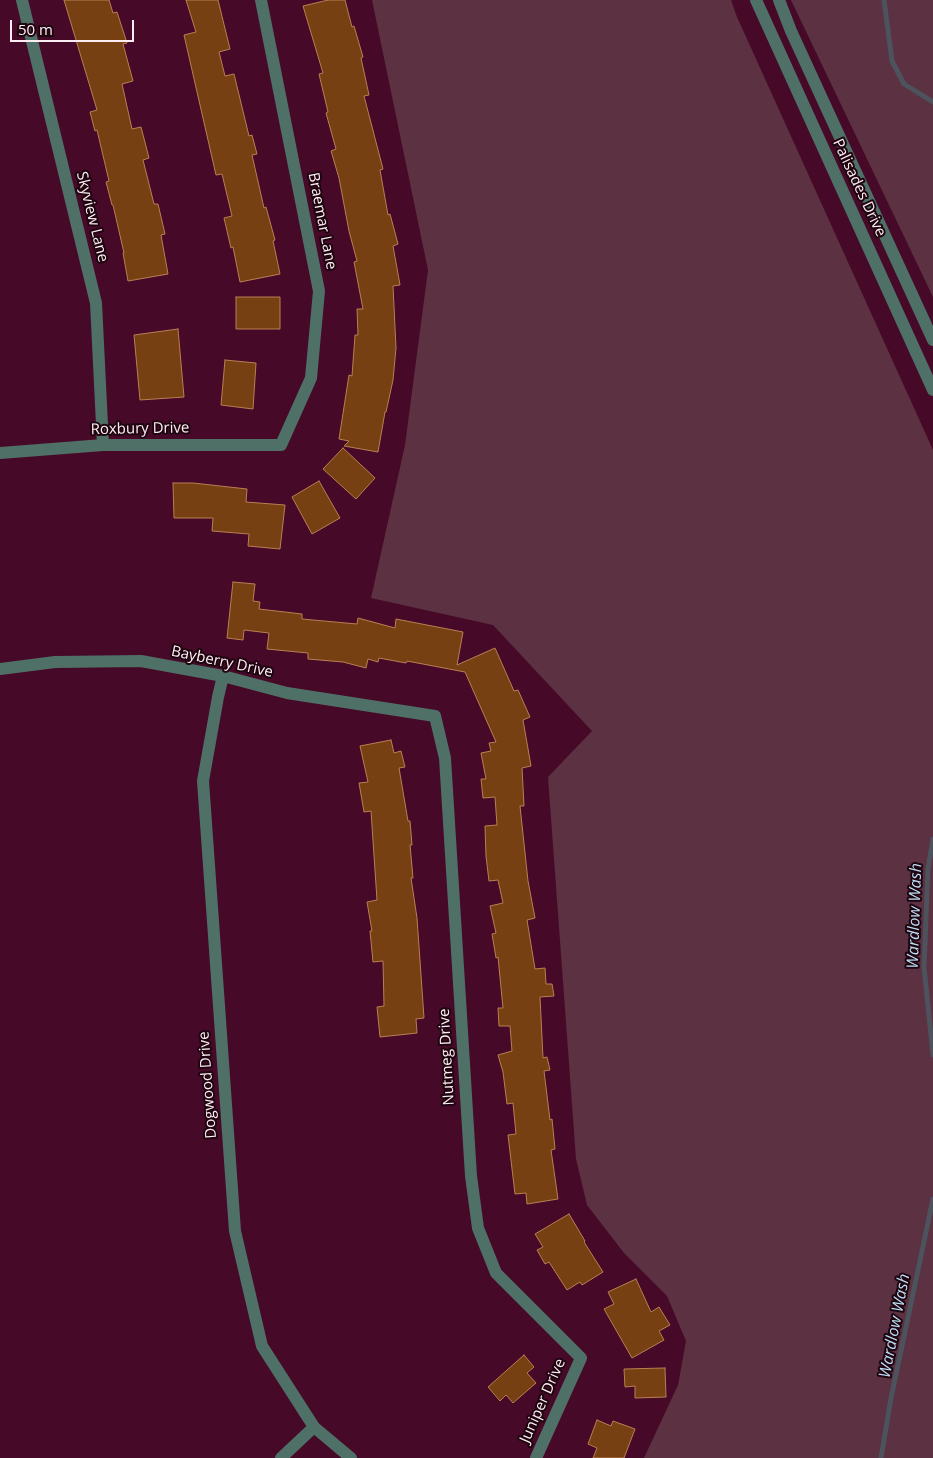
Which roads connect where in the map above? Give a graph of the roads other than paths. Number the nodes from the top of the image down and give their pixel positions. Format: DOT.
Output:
graph roads {
  1 [pos="22,0"];
  2 [pos="261,0"];
  3 [pos="756,0"];
  4 [pos="779,0"];
  5 [pos="933,340"];
  6 [pos="933,390"];
  7 [pos="281,444"];
  8 [pos="104,445"];
  9 [pos="0,453"];
  10 [pos="0,669"];
  11 [pos="223,676"];
  12 [pos="435,716"];
  13 [pos="581,1358"];
  14 [pos="314,1427"];
  15 [pos="281,1458"];
  16 [pos="352,1458"];
  17 [pos="536,1458"];
  1 -- 8 [label="street, Skyview Lane"];
  2 -- 7 [label="street, Braemar Lane"];
  3 -- 6 [label="street, Palisades Drive"];
  4 -- 5 [label="street, Palisades Drive"];
  7 -- 8 [label="street, Roxbury Drive"];
  8 -- 9 [label="street, Roxbury Drive"];
  10 -- 11 [label="street, Bayberry Drive"];
  11 -- 12 [label="street, Bayberry Drive"];
  11 -- 14 [label="street, Dogwood Drive"];
  12 -- 13 [label="street, Nutmeg Drive"];
  13 -- 17 [label="street, Juniper Drive"];
  14 -- 15 [label="street"];
  14 -- 16 [label="street, Dogwood Drive"];
}
